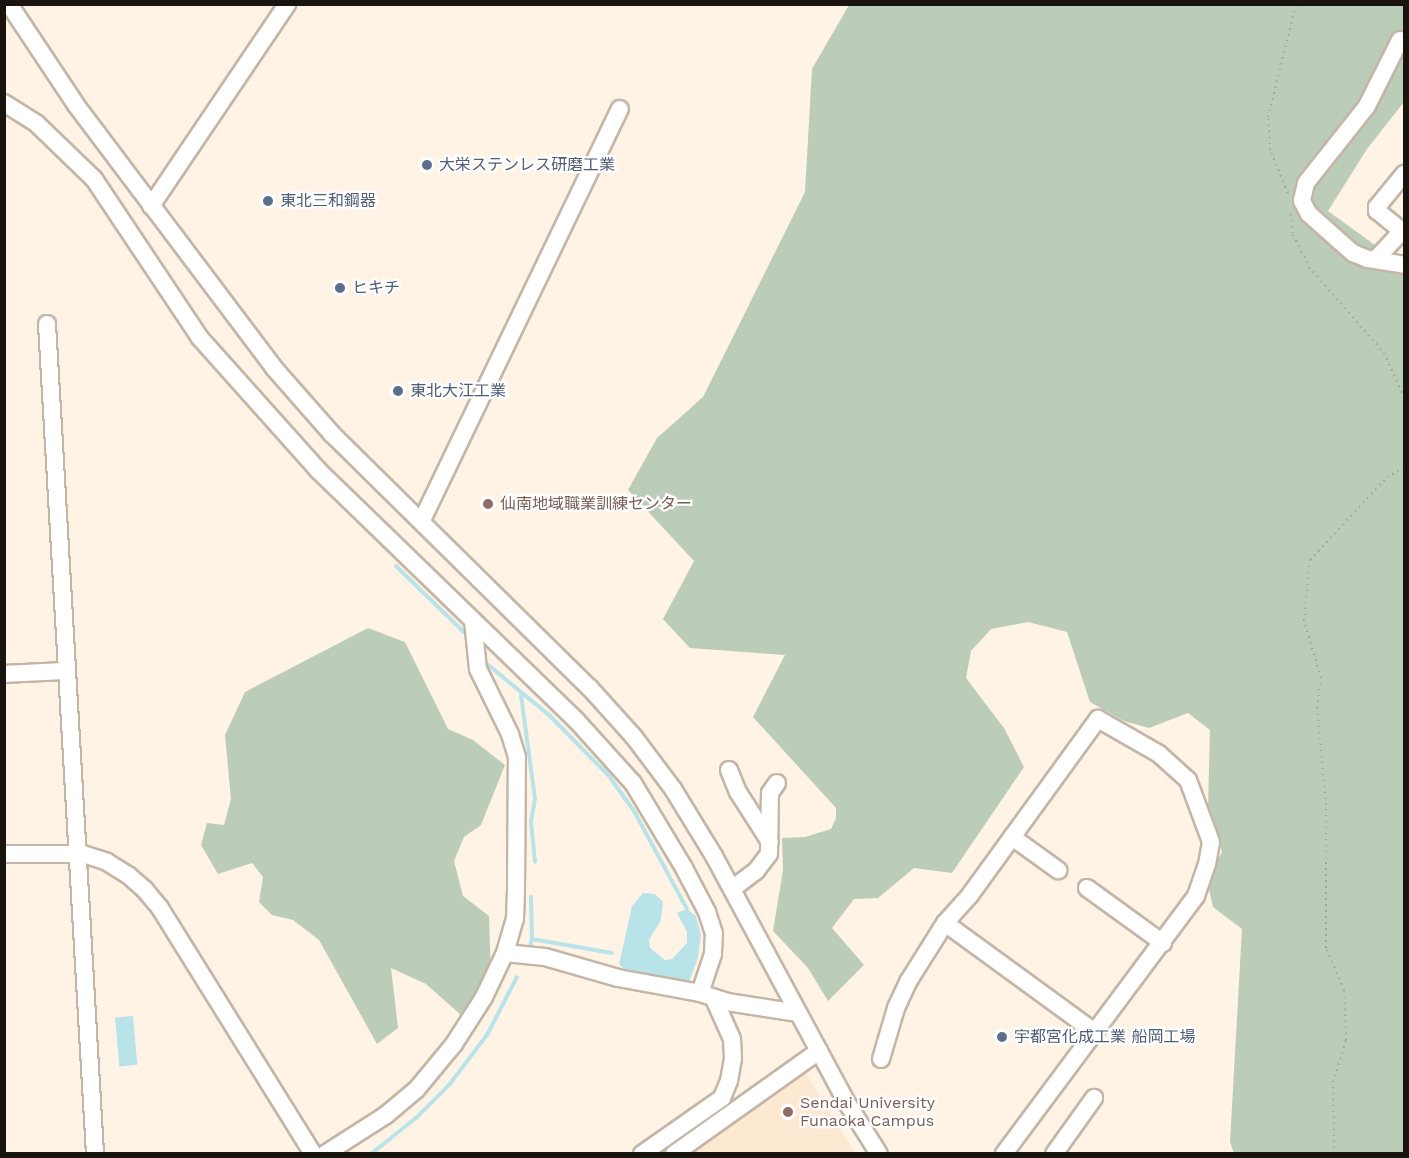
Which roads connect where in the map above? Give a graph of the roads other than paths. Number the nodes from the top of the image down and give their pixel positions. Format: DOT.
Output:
graph roads {
  1 [pos="9,4"];
  2 [pos="287,4"];
  3 [pos="1400,40"];
  4 [pos="4,103"];
  5 [pos="620,109"];
  6 [pos="1404,174"];
  7 [pos="151,206"];
  8 [pos="1403,233"];
  9 [pos="1375,260"];
  10 [pos="1404,265"];
  11 [pos="47,324"];
  12 [pos="422,520"];
  13 [pos="473,621"];
  14 [pos="66,670"];
  15 [pos="4,674"];
  16 [pos="729,770"];
  17 [pos="777,783"];
  18 [pos="1012,837"];
  19 [pos="770,842"];
  20 [pos="4,854"];
  21 [pos="76,854"];
  22 [pos="1058,870"];
  23 [pos="1087,888"];
  24 [pos="732,889"];
  25 [pos="945,923"];
  26 [pos="1163,943"];
  27 [pos="505,953"];
  28 [pos="707,996"];
  29 [pos="798,1013"];
  30 [pos="1093,1031"];
  31 [pos="819,1051"];
  32 [pos="881,1059"];
  33 [pos="1094,1098"];
  34 [pos="95,1154"];
  35 [pos="313,1154"];
  36 [pos="325,1154"];
  37 [pos="642,1154"];
  38 [pos="674,1154"];
  39 [pos="879,1154"];
  40 [pos="1004,1154"];
  41 [pos="1054,1154"];
  1 -- 7 [label="street"];
  2 -- 7 [label="street"];
  3 -- 9 [label="street"];
  4 -- 13 [label="street"];
  5 -- 12 [label="street"];
  6 -- 8 [label="street"];
  7 -- 12 [label="street"];
  8 -- 9 [label="street"];
  9 -- 10 [label="street"];
  11 -- 14 [label="street"];
  12 -- 24 [label="street"];
  13 -- 27 [label="street"];
  13 -- 28 [label="street"];
  14 -- 15 [label="street"];
  14 -- 21 [label="street"];
  16 -- 19 [label="street"];
  17 -- 19 [label="street"];
  18 -- 22 [label="street"];
  18 -- 25 [label="street"];
  18 -- 26 [label="street"];
  19 -- 24 [label="street"];
  20 -- 21 [label="street"];
  21 -- 34 [label="street"];
  21 -- 35 [label="street"];
  23 -- 26 [label="street"];
  24 -- 29 [label="street"];
  25 -- 30 [label="street"];
  25 -- 32 [label="street"];
  26 -- 30 [label="street"];
  27 -- 28 [label="street"];
  27 -- 36 [label="street"];
  28 -- 29 [label="street"];
  28 -- 37 [label="street"];
  29 -- 31 [label="street"];
  30 -- 40 [label="street"];
  31 -- 38 [label="street"];
  31 -- 39 [label="street"];
  33 -- 41 [label="street"];
}
